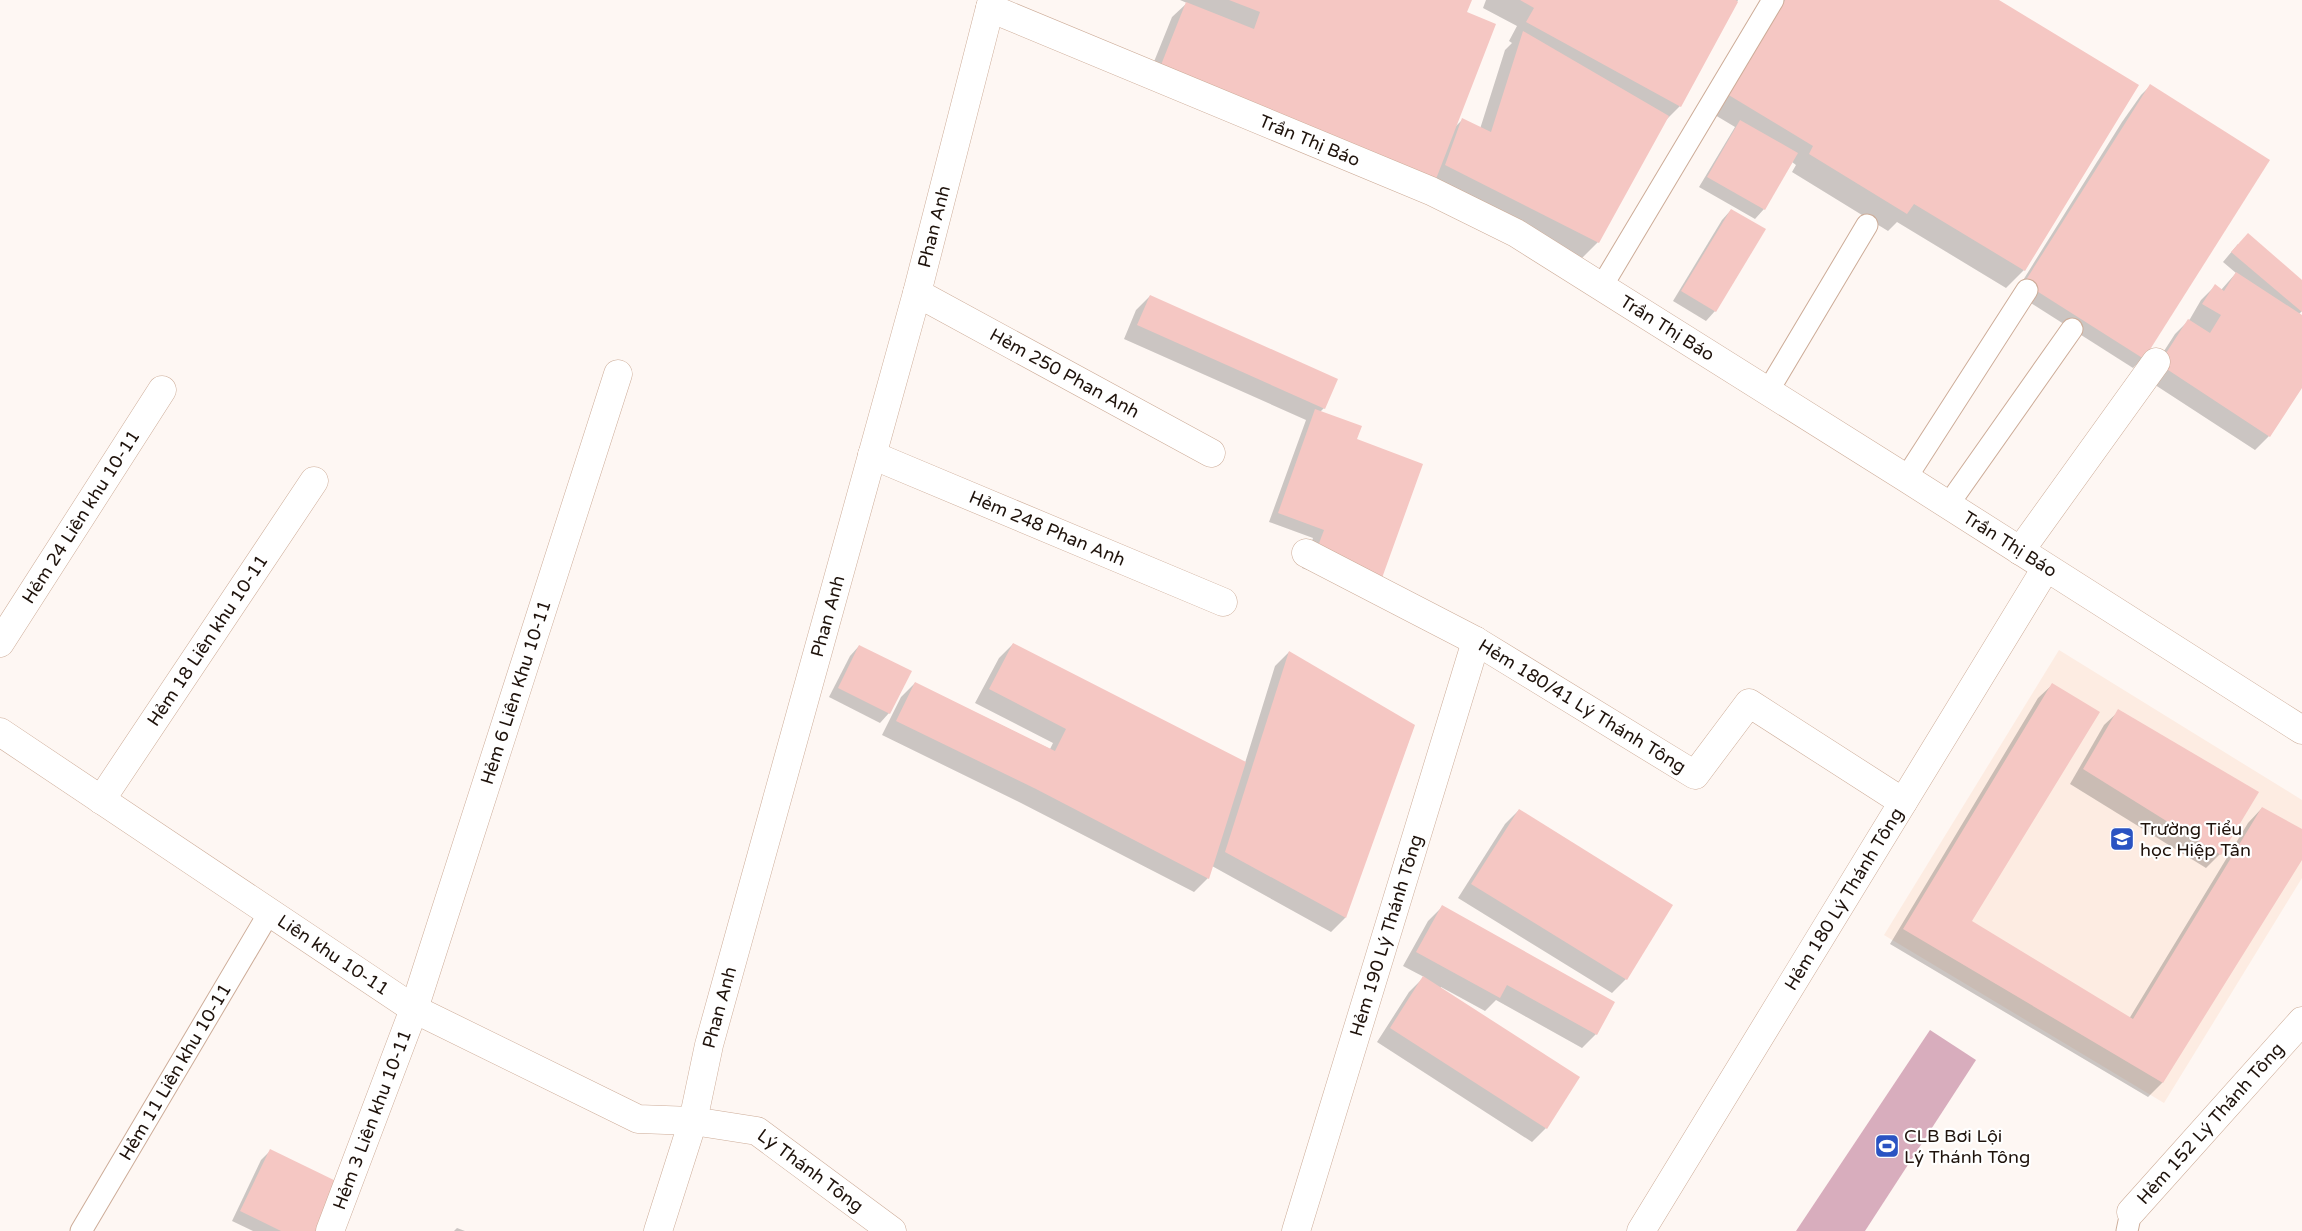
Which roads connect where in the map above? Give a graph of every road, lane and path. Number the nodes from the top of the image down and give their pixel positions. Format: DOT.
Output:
graph roads {
  1 [pos="1773,0"];
  2 [pos="991,4"];
  3 [pos="1867,225"];
  4 [pos="1602,286"];
  5 [pos="2027,290"];
  6 [pos="917,294"];
  7 [pos="2072,329"];
  8 [pos="2156,362"];
  9 [pos="618,374"];
  10 [pos="162,390"];
  11 [pos="1768,391"];
  12 [pos="1211,453"];
  13 [pos="872,454"];
  14 [pos="1906,478"];
  15 [pos="314,481"];
  16 [pos="1948,505"];
  17 [pos="2020,551"];
  18 [pos="1306,553"];
  19 [pos="2046,568"];
  20 [pos="1223,602"];
  21 [pos="1476,641"];
  22 [pos="0,643"];
  23 [pos="2302,730"];
  24 [pos="0,732"];
  25 [pos="101,800"];
  26 [pos="1902,802"];
  27 [pos="269,913"];
  28 [pos="414,1009"];
  29 [pos="2302,1021"];
  30 [pos="692,1122"];
  31 [pos="2129,1221"];
  32 [pos="80,1231"];
  33 [pos="330,1231"];
  34 [pos="658,1231"];
  35 [pos="892,1231"];
  36 [pos="1296,1231"];
  37 [pos="1641,1231"];
  1 -- 4 [label="lane"];
  2 -- 4 [label="street, Trần Thị Báo"];
  2 -- 6 [label="street, Phan Anh"];
  3 -- 11 [label="lane"];
  4 -- 11 [label="street, Trần Thị Báo"];
  5 -- 14 [label="lane"];
  6 -- 12 [label="street, Hẻm 250 Phan Anh"];
  6 -- 13 [label="street, Phan Anh"];
  7 -- 16 [label="lane"];
  8 -- 17 [label="street"];
  9 -- 28 [label="street, Hẻm 6 Liên Khu 10-11"];
  10 -- 22 [label="street, Hẻm 24 Liên khu 10-11"];
  11 -- 14 [label="street, Trần Thị Báo"];
  13 -- 20 [label="street, Hẻm 248 Phan Anh"];
  13 -- 30 [label="street, Phan Anh"];
  14 -- 16 [label="street, Trần Thị Báo"];
  15 -- 25 [label="street, Hẻm 18 Liên khu 10-11"];
  16 -- 17 [label="street, Trần Thị Báo"];
  17 -- 19 [label="street, Trần Thị Báo"];
  18 -- 21 [label="street, Hẻm 180/41 Lý Thánh Tông"];
  19 -- 23 [label="street, Trần Thị Báo"];
  19 -- 26 [label="street, Hẻm 180 Lý Thánh Tông"];
  21 -- 26 [label="street, Hẻm 180/41 Lý Thánh Tông"];
  21 -- 36 [label="street, Hẻm 190 Lý Thánh Tông"];
  24 -- 25 [label="street, Liên khu 10-11"];
  25 -- 27 [label="street, Liên khu 10-11"];
  26 -- 37 [label="street, Hẻm 180 Lý Thánh Tông"];
  27 -- 28 [label="street, Liên khu 10-11"];
  27 -- 32 [label="lane, Hẻm 11 Liên khu 10-11"];
  28 -- 30 [label="street, Liên khu 10-11"];
  28 -- 33 [label="street, Hẻm 3 Liên khu 10-11"];
  29 -- 31 [label="street, Hẻm 152 Lý Thánh Tông"];
  30 -- 34 [label="street, Phan Anh"];
  30 -- 35 [label="street, Lý Thánh Tông"];
}
